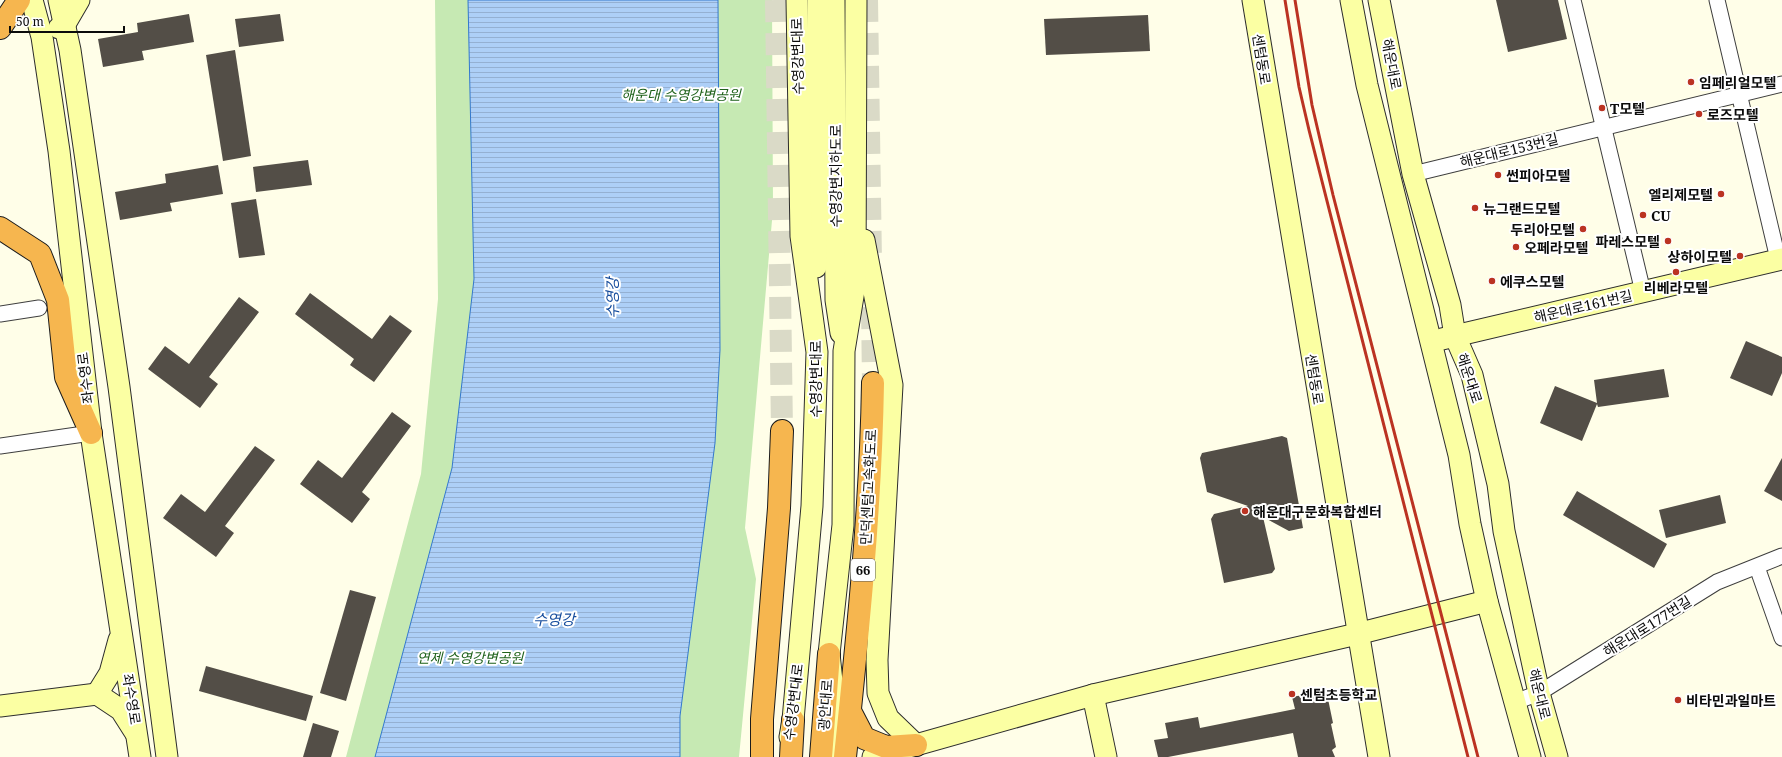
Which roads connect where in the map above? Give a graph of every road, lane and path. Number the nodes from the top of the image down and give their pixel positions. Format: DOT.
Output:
graph roads {
  1 [pos="19,0"];
  2 [pos="32,0"];
  3 [pos="59,0"];
  4 [pos="79,0"];
  5 [pos="797,0"];
  6 [pos="818,0"];
  7 [pos="834,0"];
  8 [pos="856,0"];
  9 [pos="1252,0"];
  10 [pos="1351,0"];
  11 [pos="1380,0"];
  12 [pos="1573,0"];
  13 [pos="1717,0"];
  14 [pos="65,24"];
  15 [pos="2,25"];
  16 [pos="42,37"];
  17 [pos="1782,84"];
  18 [pos="1739,94"];
  19 [pos="1605,127"];
  20 [pos="1412,174"];
  21 [pos="855,193"];
  22 [pos="0,228"];
  23 [pos="1780,259"];
  24 [pos="1643,292"];
  25 [pos="39,308"];
  26 [pos="0,314"];
  27 [pos="1455,336"];
  28 [pos="1431,342"];
  29 [pos="844,351"];
  30 [pos="818,352"];
  31 [pos="873,383"];
  32 [pos="782,431"];
  33 [pos="92,433"];
  34 [pos="0,446"];
  35 [pos="1782,556"];
  36 [pos="1757,567"];
  37 [pos="1487,600"];
  38 [pos="121,632"];
  39 [pos="1357,634"];
  40 [pos="1782,638"];
  41 [pos="829,654"];
  42 [pos="1539,693"];
  43 [pos="97,694"];
  44 [pos="1093,695"];
  45 [pos="1515,702"];
  46 [pos="0,706"];
  47 [pos="850,711"];
  48 [pos="793,720"];
  49 [pos="137,736"];
  50 [pos="916,745"];
  51 [pos="140,757"];
  52 [pos="167,757"];
  53 [pos="762,757"];
  54 [pos="786,757"];
  55 [pos="791,757"];
  56 [pos="821,757"];
  57 [pos="841,757"];
  58 [pos="845,757"];
  59 [pos="873,757"];
  60 [pos="1106,757"];
  61 [pos="1379,757"];
  62 [pos="1530,757"];
  63 [pos="1557,757"];
  1 -- 15 [label="highway"];
  2 -- 16 [label="main road, 좌수영로"];
  3 -- 14 [label="main road, 좌수영로"];
  4 -- 14 [label="main road"];
  5 -- 30 [label="main road, 수영강변대로"];
  6 -- 30 [label="main road, 수영강변지하도로"];
  7 -- 29 [label="main road, 수영강변지하도로"];
  8 -- 21 [label="main road, 수영강변대로"];
  9 -- 39 [label="main road, 센텀동로"];
  10 -- 28 [label="main road, 해운대로"];
  11 -- 20 [label="main road, 해운대로"];
  12 -- 19 [label="street"];
  13 -- 18 [label="street"];
  14 -- 16 [label="main road"];
  14 -- 52 [label="main road, 좌수영로"];
  16 -- 33 [label="main road, 좌수영로"];
  17 -- 18 [label="street, 해운대로153번길"];
  18 -- 19 [label="street, 해운대로153번길"];
  18 -- 23 [label="street"];
  19 -- 20 [label="street, 해운대로153번길"];
  19 -- 24 [label="street"];
  20 -- 27 [label="main road, 해운대로"];
  21 -- 29 [label="main road, 수영강변대로"];
  21 -- 50 [label="main road"];
  22 -- 33 [label="highway"];
  23 -- 24 [label="main road, 해운대로161번길"];
  24 -- 27 [label="main road, 해운대로161번길"];
  25 -- 26 [label="street"];
  27 -- 28 [label="main road, 해운대로161번길"];
  27 -- 42 [label="main road, 해운대로"];
  28 -- 37 [label="main road, 해운대로"];
  29 -- 41 [label="main road, 수영강변대로"];
  30 -- 48 [label="main road, 수영강변대로"];
  31 -- 47 [label="highway, 만덕센텀고속화도로 / 66"];
  32 -- 53 [label="highway"];
  33 -- 34 [label="street"];
  33 -- 38 [label="main road, 좌수영로"];
  35 -- 36 [label="street, 해운대로177번길"];
  36 -- 40 [label="street"];
  36 -- 42 [label="street, 해운대로177번길"];
  37 -- 39 [label="main road"];
  37 -- 45 [label="main road, 해운대로"];
  38 -- 43 [label="main road"];
  38 -- 49 [label="main road, 좌수영로"];
  39 -- 44 [label="main road"];
  39 -- 61 [label="main road, 센텀동로"];
  41 -- 56 [label="highway, 광안대로"];
  41 -- 57 [label="main road, 수영강변대로"];
  42 -- 45 [label="street, 해운대로177번길"];
  42 -- 63 [label="main road, 해운대로"];
  43 -- 46 [label="main road"];
  43 -- 49 [label="main road"];
  44 -- 50 [label="main road"];
  44 -- 60 [label="main road"];
  45 -- 62 [label="main road, 해운대로"];
  47 -- 50 [label="highway"];
  47 -- 58 [label="highway, 만덕센텀고속화도로 / 66"];
  48 -- 54 [label="main road, 수영강변대로"];
  48 -- 55 [label="highway"];
  49 -- 51 [label="main road, 좌수영로"];
  50 -- 59 [label="main road"];
}
